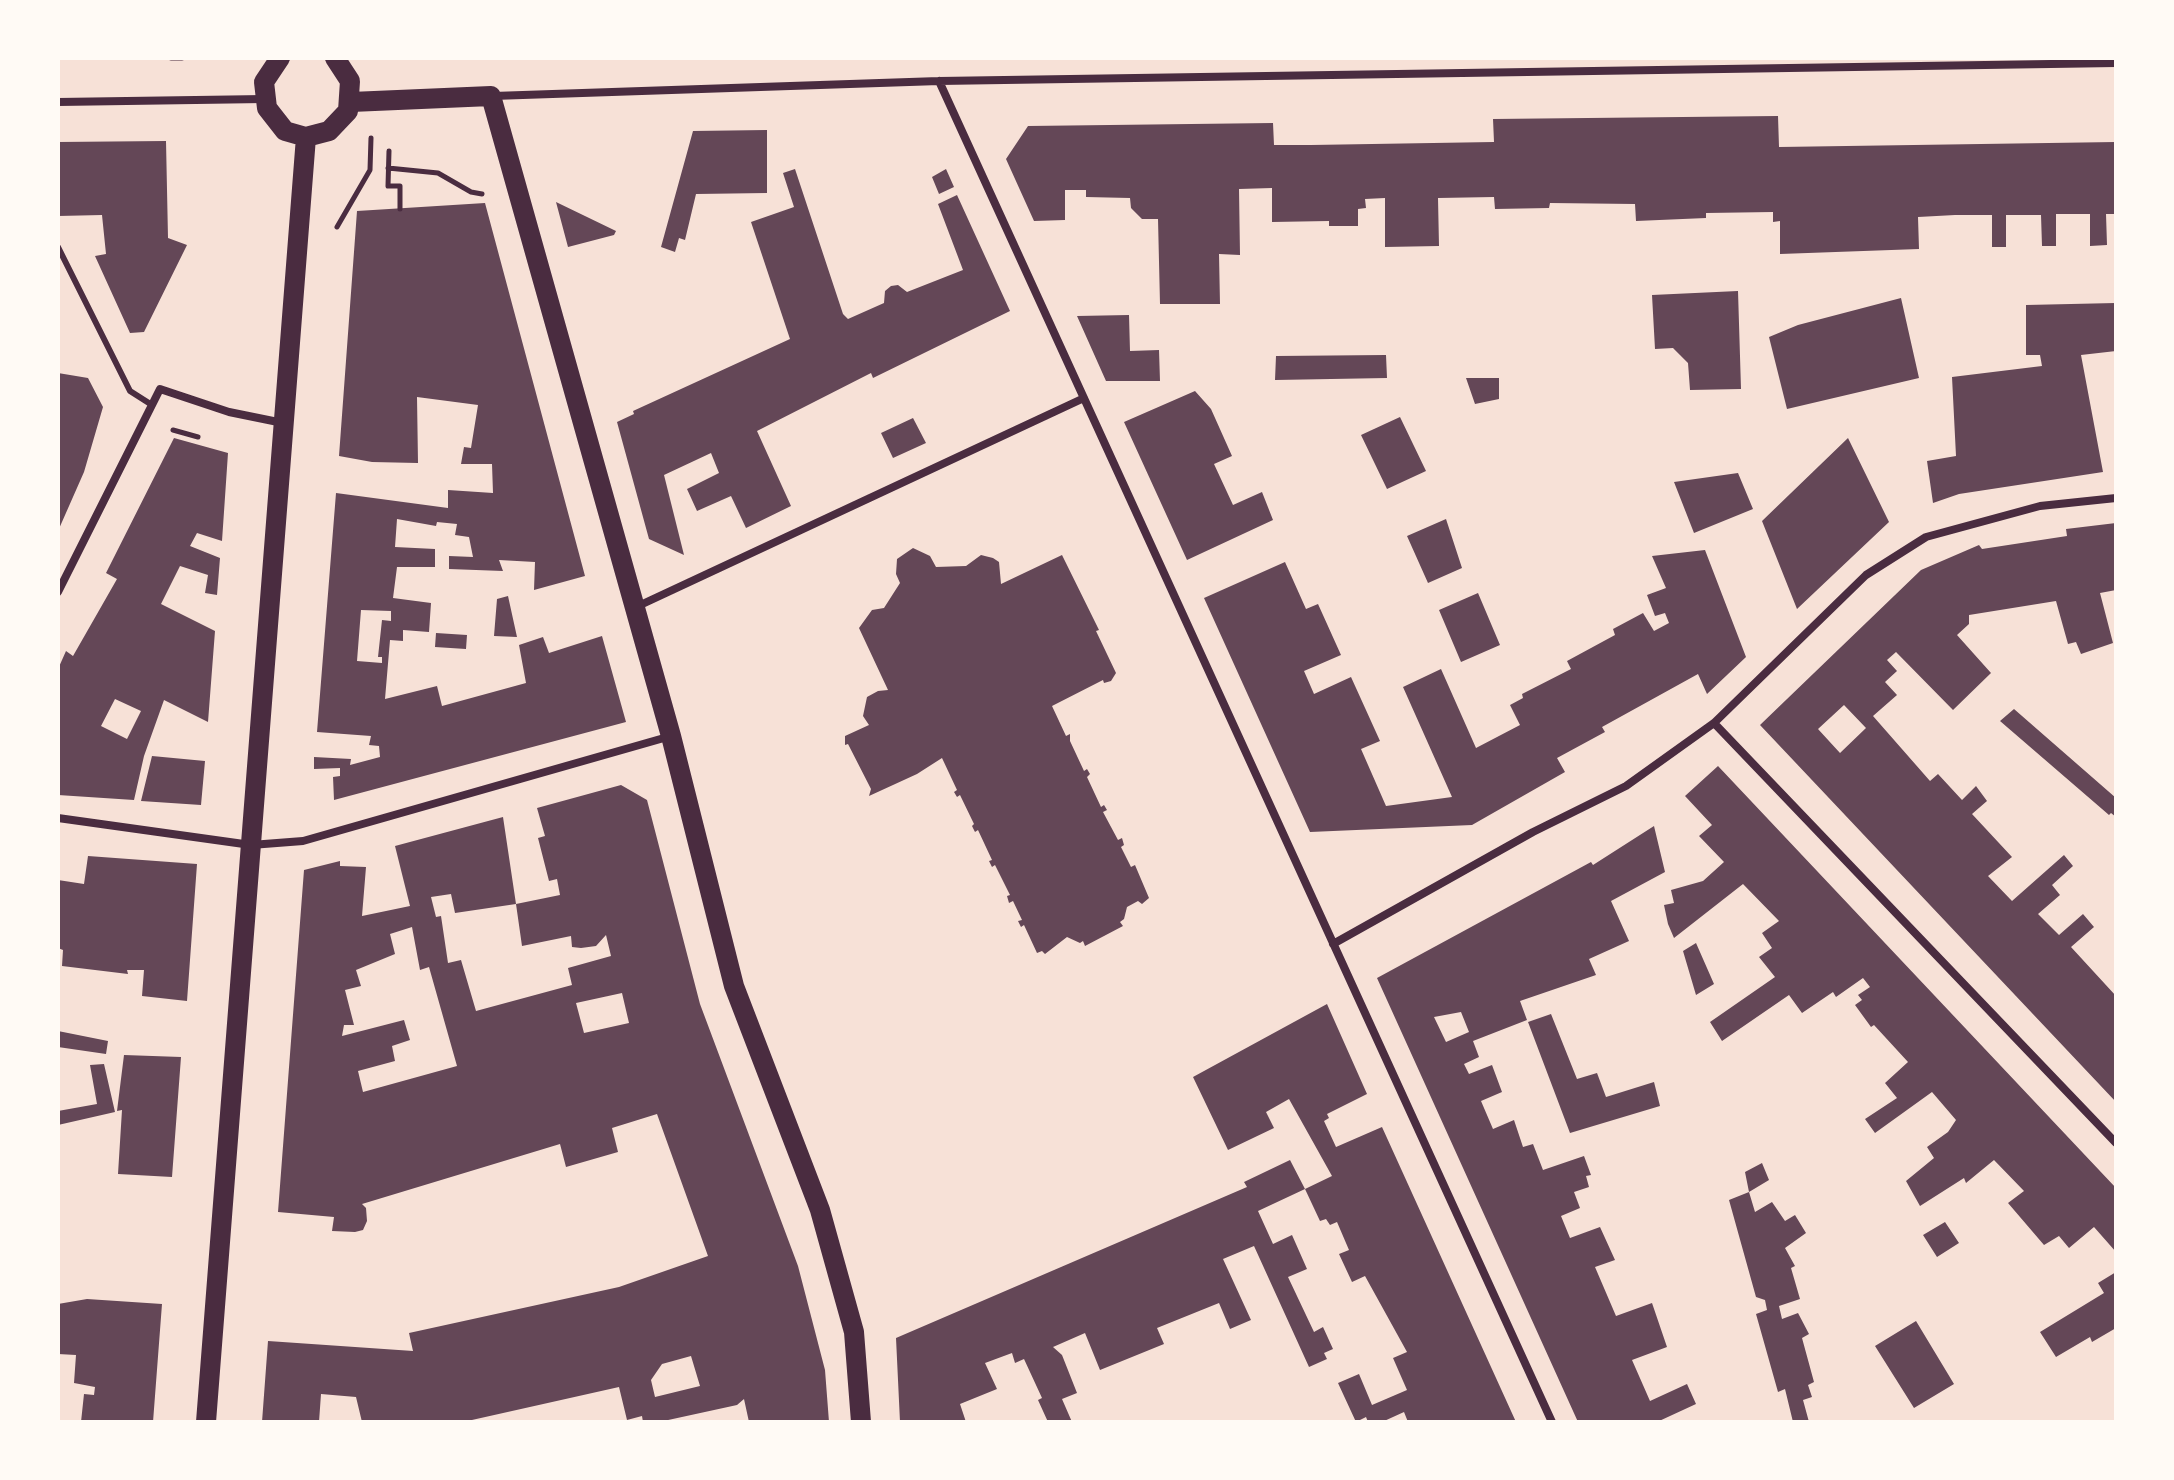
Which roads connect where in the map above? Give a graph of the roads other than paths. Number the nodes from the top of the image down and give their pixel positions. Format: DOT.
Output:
graph roads {
  1 [pos="280,58"];
  2 [pos="335,58"];
  3 [pos="2116,63"];
  4 [pos="939,81"];
  5 [pos="491,96"];
  6 [pos="264,99"];
  7 [pos="58,102"];
  8 [pos="351,102"];
  9 [pos="306,137"];
  10 [pos="58,247"];
  11 [pos="1084,398"];
  12 [pos="152,405"];
  13 [pos="283,423"];
  14 [pos="2116,498"];
  15 [pos="58,592"];
  16 [pos="635,608"];
  17 [pos="1714,723"];
  18 [pos="671,736"];
  19 [pos="58,818"];
  20 [pos="251,845"];
  21 [pos="1334,946"];
  22 [pos="2116,1143"];
  23 [pos="206,1422"];
  24 [pos="861,1422"];
  25 [pos="1552,1422"];
  1 -- 6 [label="main road"];
  2 -- 8 [label="main road"];
  3 -- 4 [label="street"];
  4 -- 5 [label="street"];
  4 -- 11 [label="street"];
  5 -- 8 [label="main road"];
  5 -- 16 [label="main road"];
  6 -- 7 [label="street"];
  6 -- 9 [label="main road"];
  8 -- 9 [label="main road"];
  9 -- 13 [label="main road"];
  10 -- 12 [label="lane"];
  11 -- 16 [label="street"];
  11 -- 21 [label="street"];
  12 -- 13 [label="street"];
  12 -- 15 [label="street"];
  13 -- 20 [label="main road"];
  14 -- 17 [label="street"];
  16 -- 18 [label="main road"];
  17 -- 21 [label="street"];
  17 -- 22 [label="street"];
  18 -- 20 [label="street"];
  18 -- 24 [label="main road"];
  19 -- 20 [label="street"];
  20 -- 23 [label="main road"];
  21 -- 25 [label="street"];
}
